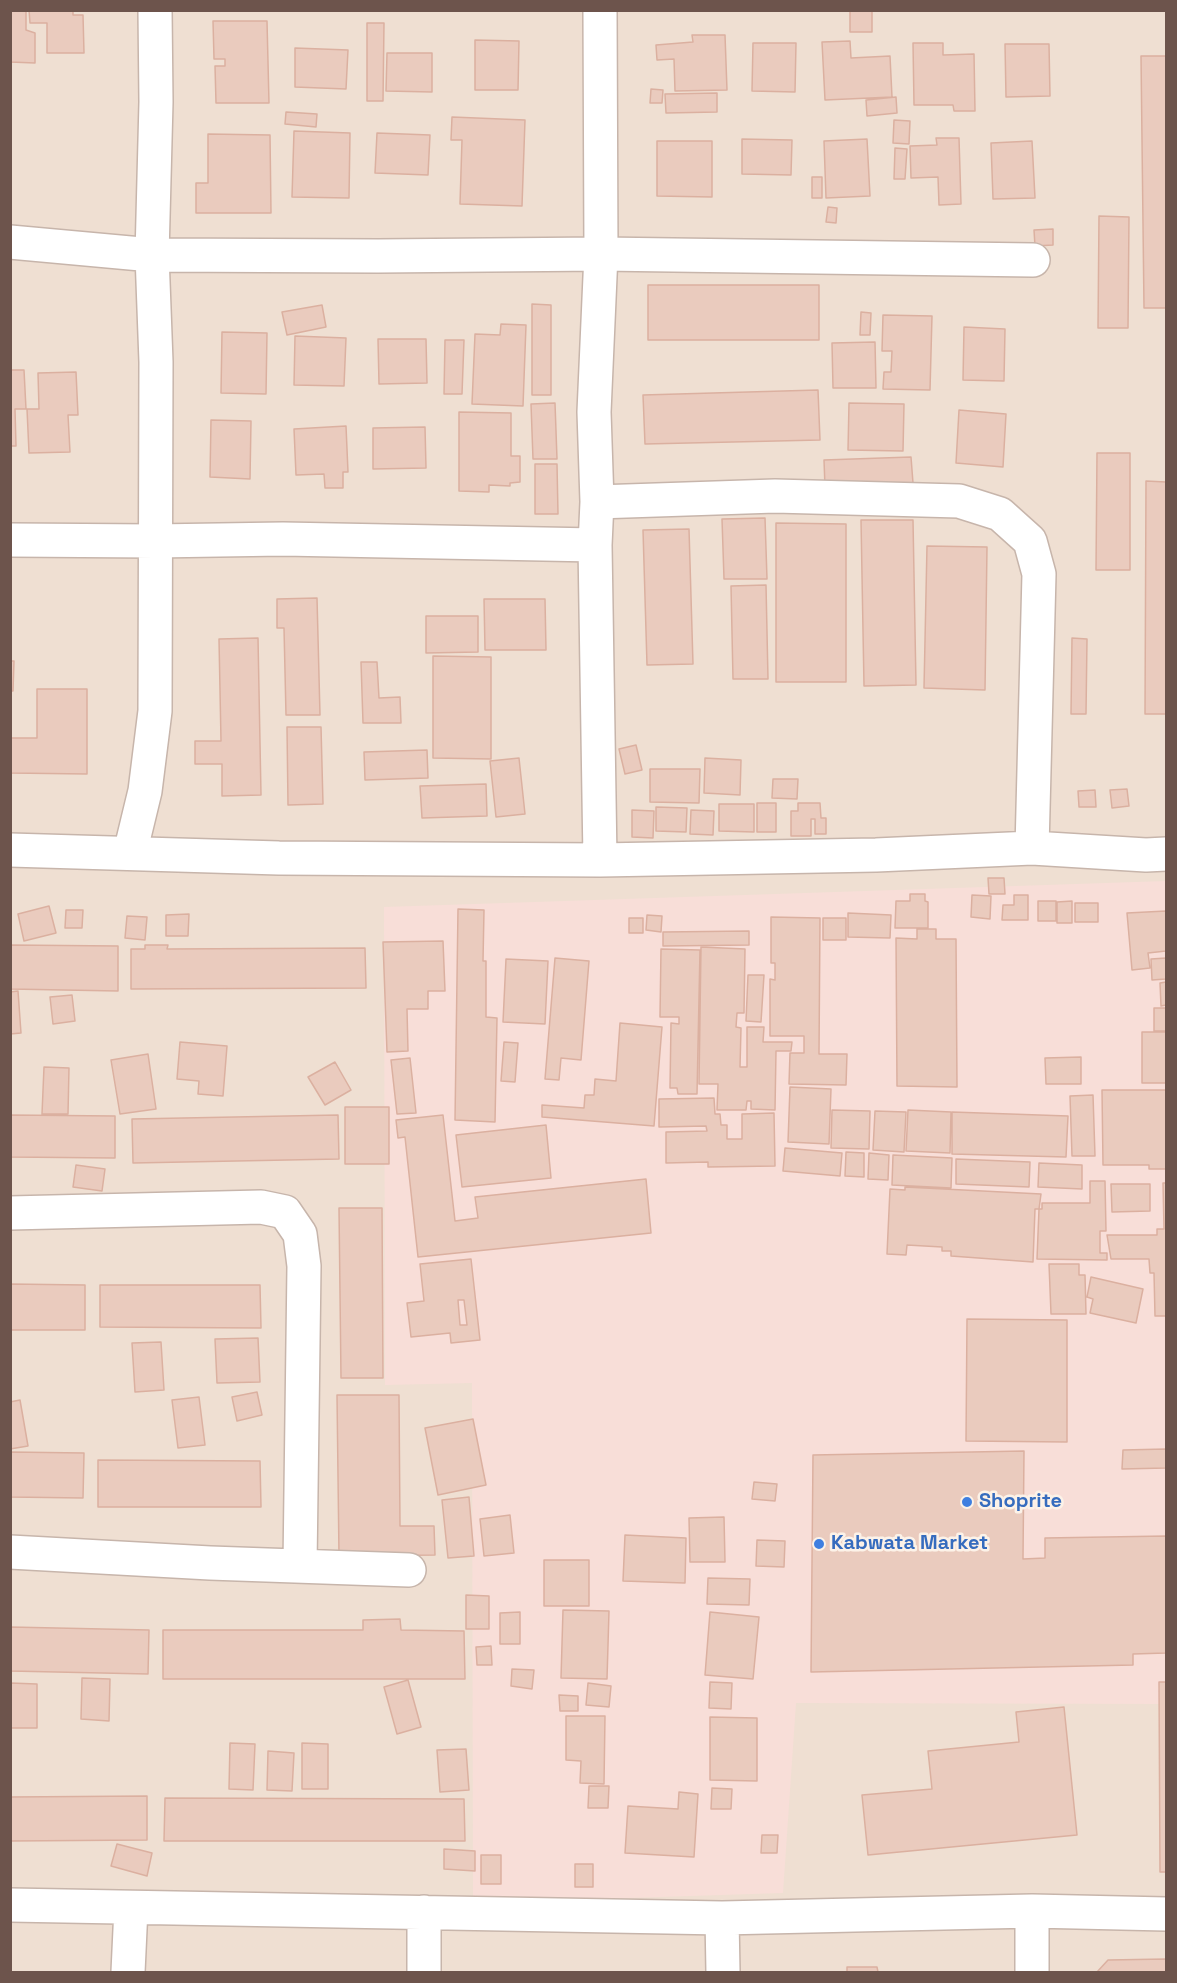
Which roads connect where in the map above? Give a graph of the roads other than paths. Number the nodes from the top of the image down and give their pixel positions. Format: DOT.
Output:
graph roads {
  1 [pos="155,10"];
  2 [pos="600,10"];
  3 [pos="10,242"];
  4 [pos="601,254"];
  5 [pos="152,255"];
  6 [pos="1033,260"];
  7 [pos="597,502"];
  8 [pos="10,540"];
  9 [pos="155,541"];
  10 [pos="595,545"];
  11 [pos="1032,848"];
  12 [pos="10,850"];
  13 [pos="130,853"];
  14 [pos="1167,854"];
  15 [pos="600,860"];
  16 [pos="10,1213"];
  17 [pos="10,1552"];
  18 [pos="300,1565"];
  19 [pos="409,1570"];
  20 [pos="10,1905"];
  21 [pos="131,1908"];
  22 [pos="1032,1911"];
  23 [pos="424,1912"];
  24 [pos="1167,1914"];
  25 [pos="722,1918"];
  26 [pos="128,1972"];
  27 [pos="424,1972"];
  28 [pos="723,1972"];
  29 [pos="1032,1972"];
  1 -- 5 [label="street"];
  2 -- 4 [label="street"];
  3 -- 5 [label="street"];
  4 -- 5 [label="street"];
  4 -- 6 [label="street"];
  4 -- 7 [label="street"];
  5 -- 9 [label="street"];
  7 -- 10 [label="street"];
  7 -- 11 [label="street"];
  8 -- 9 [label="street"];
  9 -- 10 [label="street"];
  9 -- 13 [label="street"];
  10 -- 15 [label="street"];
  11 -- 14 [label="street"];
  11 -- 15 [label="street"];
  12 -- 13 [label="street"];
  13 -- 15 [label="street"];
  16 -- 18 [label="street"];
  17 -- 18 [label="street"];
  18 -- 19 [label="street"];
  20 -- 21 [label="street"];
  21 -- 23 [label="street"];
  21 -- 26 [label="street"];
  22 -- 24 [label="street"];
  22 -- 25 [label="street"];
  22 -- 29 [label="street"];
  23 -- 25 [label="street"];
  23 -- 27 [label="street"];
  25 -- 28 [label="street"];
}
